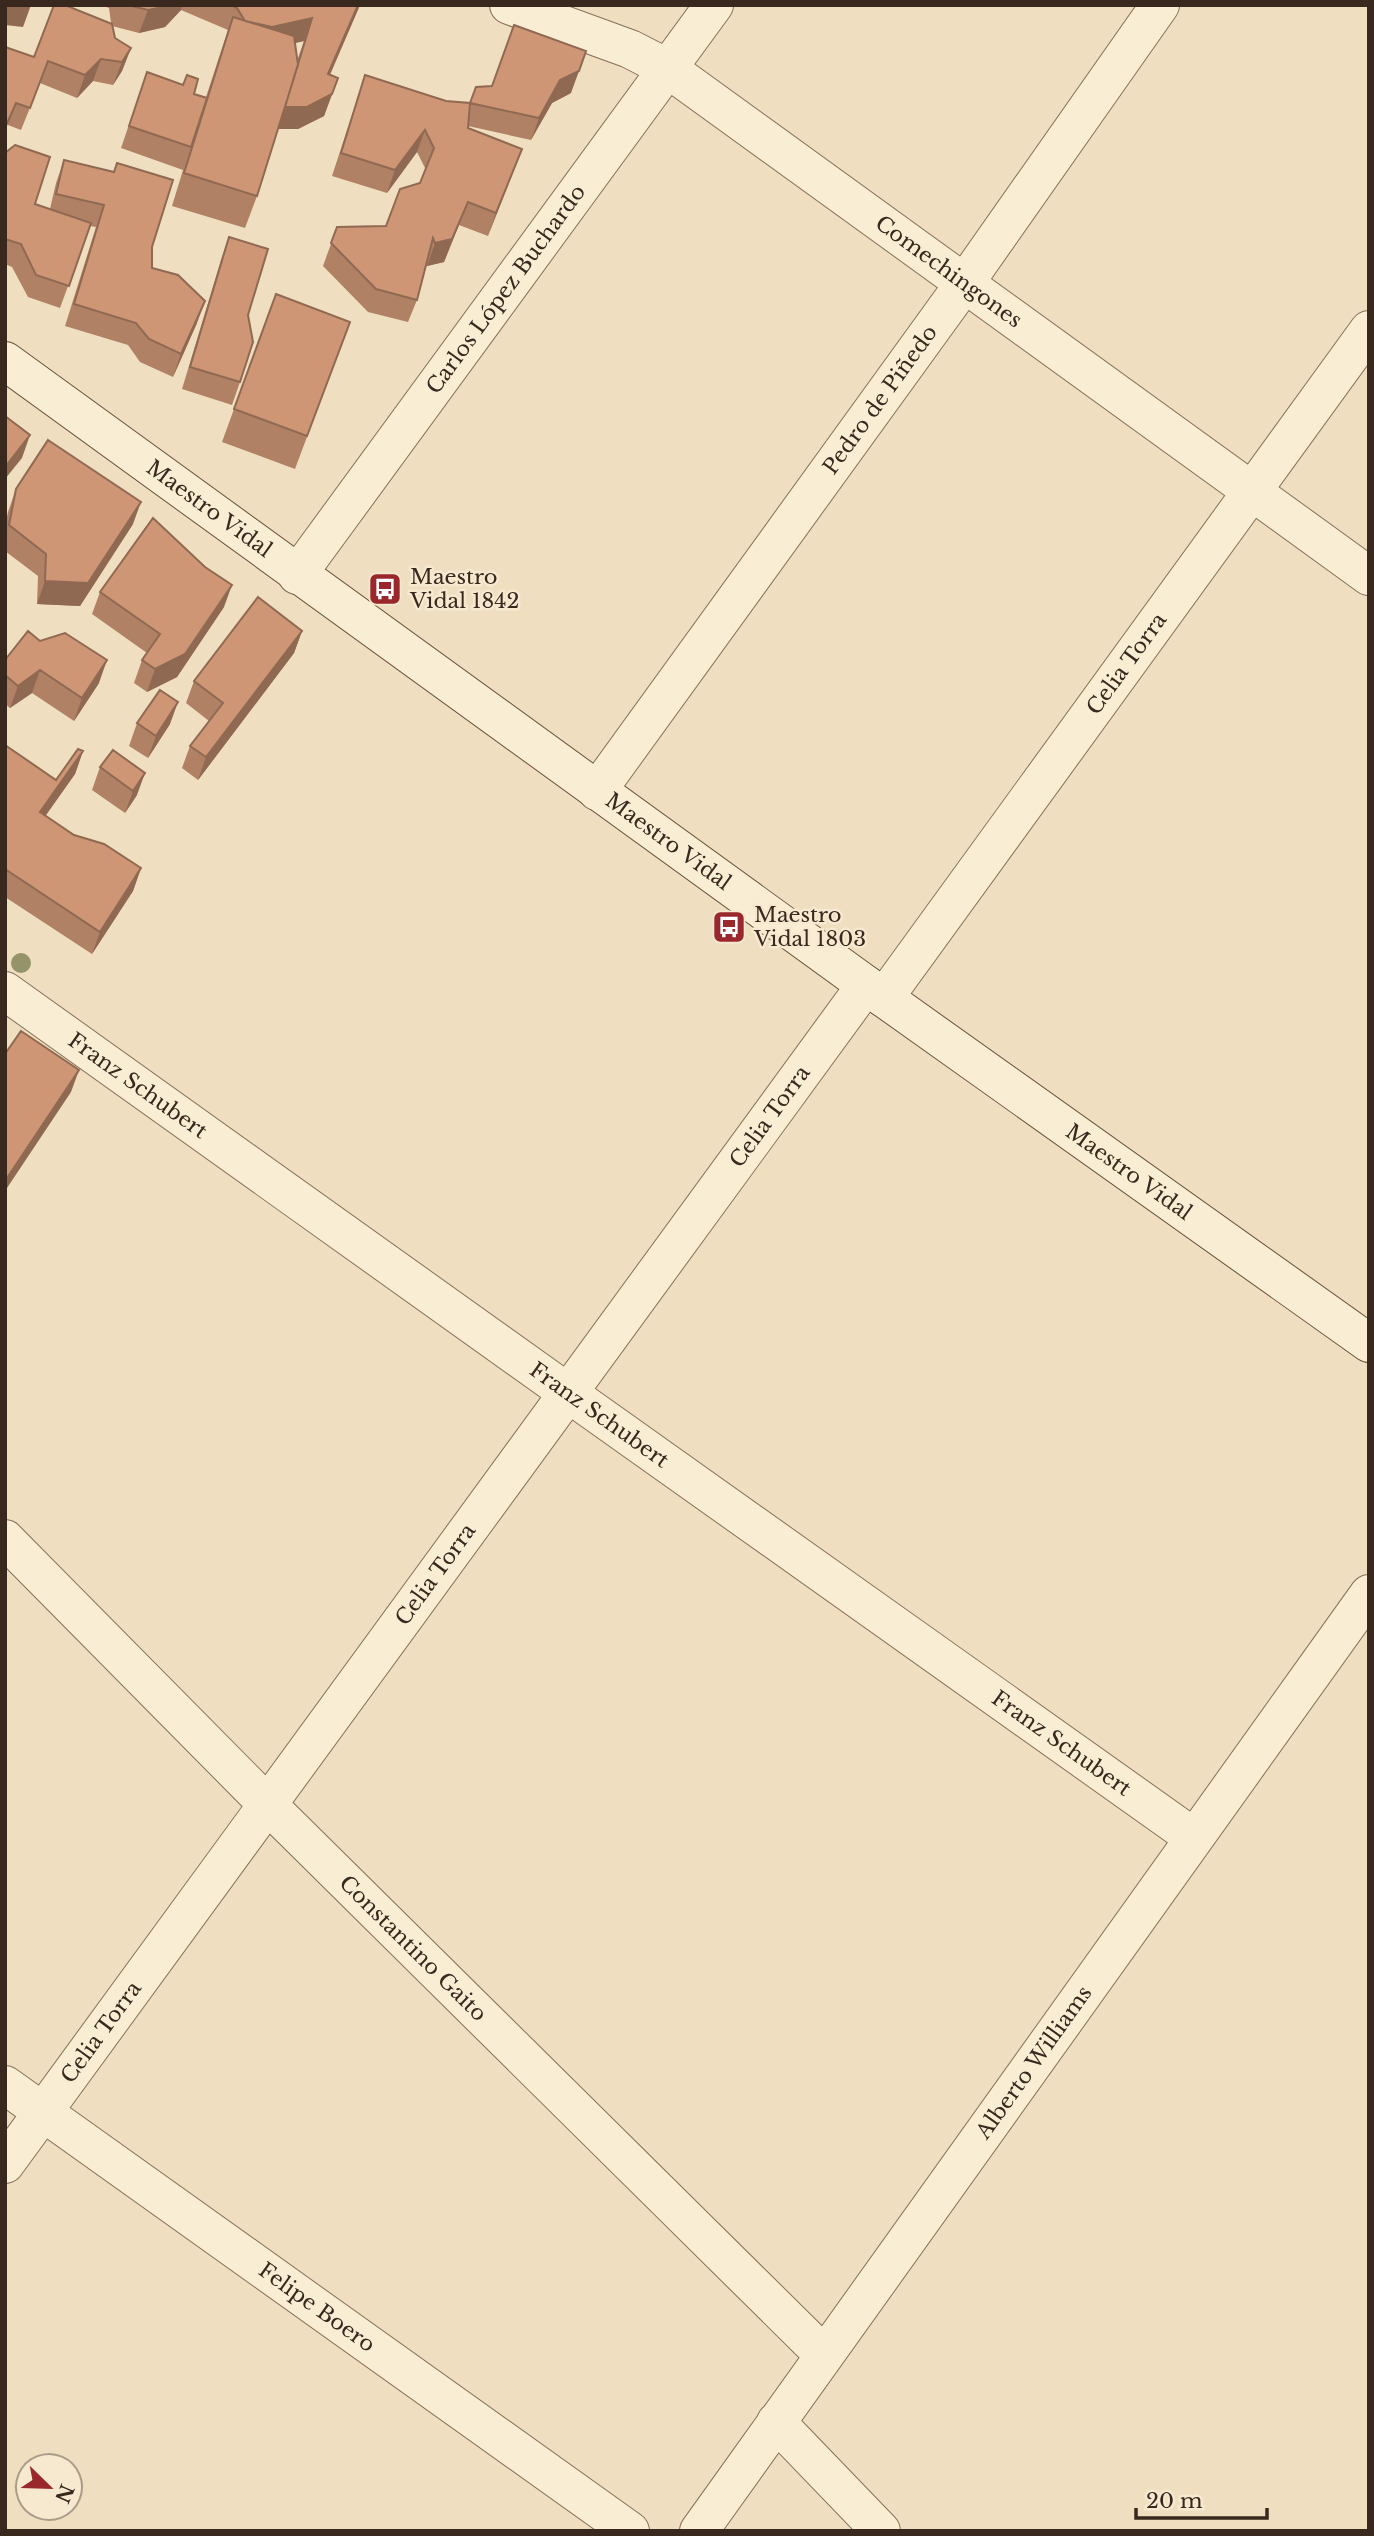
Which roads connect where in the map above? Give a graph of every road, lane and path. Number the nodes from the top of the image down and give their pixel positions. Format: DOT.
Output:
graph roads {
  1 [pos="509,5"];
  2 [pos="714,5"];
  3 [pos="1160,5"];
  4 [pos="667,68"];
  5 [pos="964,284"];
  6 [pos="1369,330"];
  7 [pos="5,361"];
  8 [pos="1252,491"];
  9 [pos="297,575"];
  10 [pos="1369,576"];
  11 [pos="597,791"];
  12 [pos="5,991"];
  13 [pos="875,992"];
  14 [pos="1369,1343"];
  15 [pos="568,1393"];
  16 [pos="5,1539"];
  17 [pos="1369,1594"];
  18 [pos="268,1805"];
  19 [pos="1194,1836"];
  20 [pos="5,2085"];
  21 [pos="43,2112"];
  22 [pos="5,2164"];
  23 [pos="824,2355"];
  24 [pos="776,2422"];
  25 [pos="630,2531"];
  26 [pos="699,2531"];
  27 [pos="881,2531"];
  1 -- 4 [label="street, Comechingones"];
  2 -- 4 [label="street, Carlos López Buchardo"];
  3 -- 5 [label="street, Pedro de Piñedo"];
  4 -- 5 [label="street, Comechingones"];
  4 -- 9 [label="street, Carlos López Buchardo"];
  5 -- 8 [label="street, Comechingones"];
  5 -- 11 [label="street, Pedro de Piñedo"];
  6 -- 8 [label="street, Celia Torra"];
  7 -- 9 [label="street, Maestro Vidal"];
  8 -- 10 [label="street, Comechingones"];
  8 -- 13 [label="street, Celia Torra"];
  9 -- 11 [label="street, Maestro Vidal"];
  11 -- 13 [label="street, Maestro Vidal"];
  12 -- 15 [label="street, Franz Schubert"];
  13 -- 14 [label="street, Maestro Vidal"];
  13 -- 15 [label="street, Celia Torra"];
  15 -- 18 [label="street, Celia Torra"];
  15 -- 19 [label="street, Franz Schubert"];
  16 -- 18 [label="street, Constantino Gaito"];
  17 -- 19 [label="street, Alberto Williams"];
  18 -- 21 [label="street, Celia Torra"];
  18 -- 23 [label="street, Constantino Gaito"];
  19 -- 23 [label="street, Alberto Williams"];
  20 -- 21 [label="street, Felipe Boero"];
  21 -- 22 [label="street, Celia Torra"];
  21 -- 25 [label="street, Felipe Boero"];
  23 -- 24 [label="street, Alberto Williams"];
  24 -- 26 [label="street, Alberto Williams"];
  24 -- 27 [label="street"];
}
